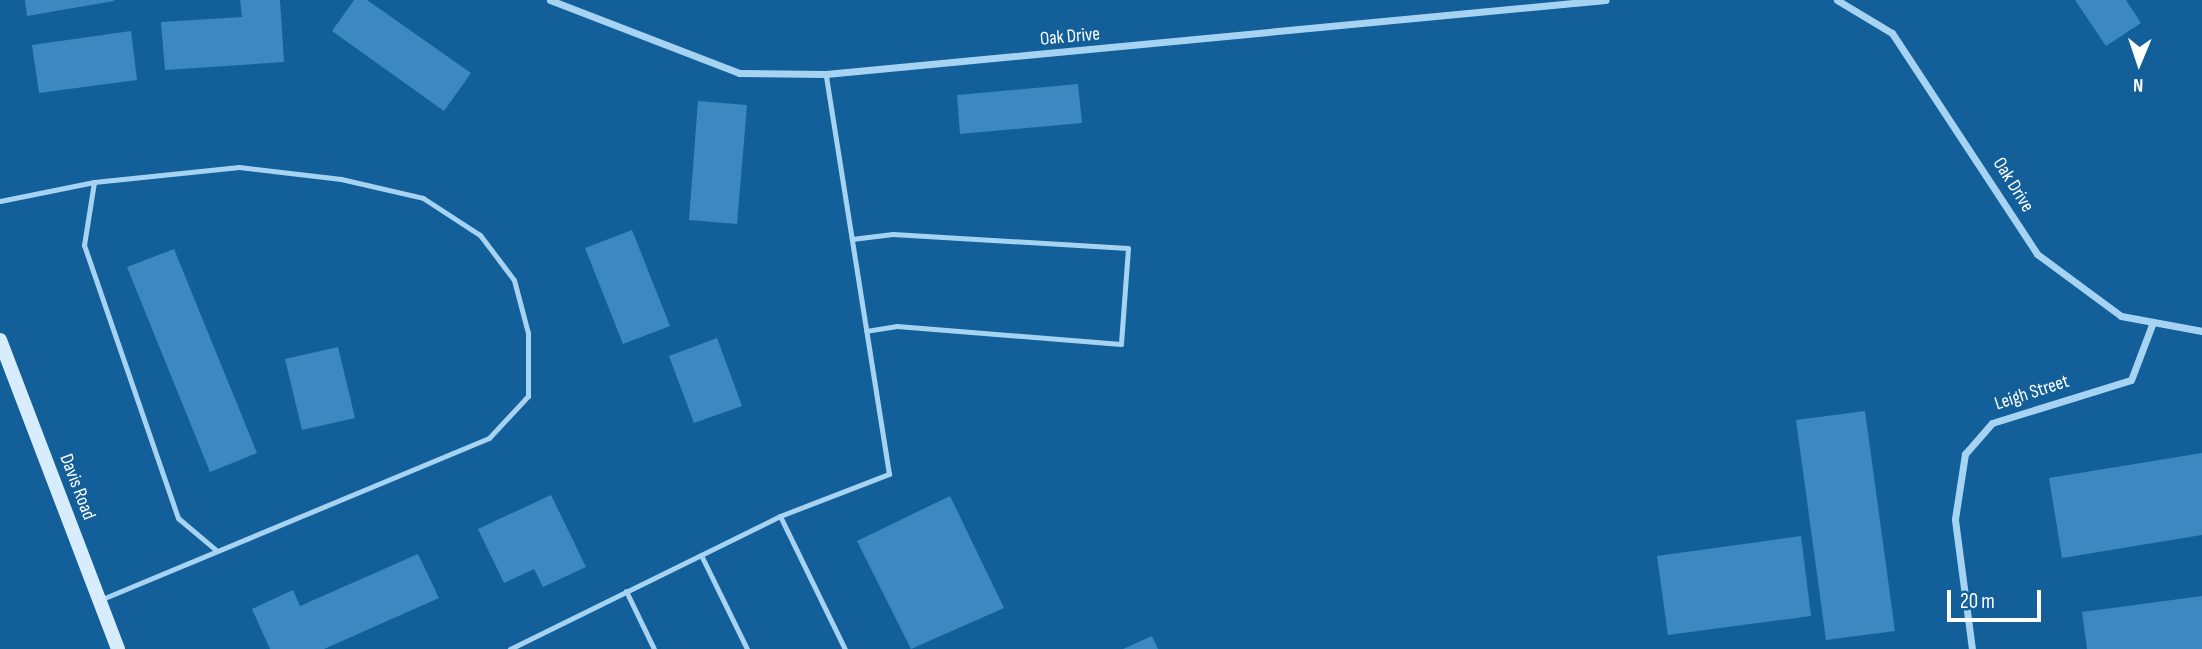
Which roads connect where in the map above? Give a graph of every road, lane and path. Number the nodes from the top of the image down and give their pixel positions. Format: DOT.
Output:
graph roads {
  1 [pos="550,0"];
  2 [pos="1605,0"];
  3 [pos="1836,0"];
  4 [pos="1846,3"];
  5 [pos="826,74"];
  6 [pos="94,182"];
  7 [pos="0,201"];
  8 [pos="852,239"];
  9 [pos="2153,322"];
  10 [pos="866,331"];
  11 [pos="2202,331"];
  12 [pos="0,340"];
  13 [pos="780,516"];
  14 [pos="217,551"];
  15 [pos="701,555"];
  16 [pos="626,592"];
  17 [pos="99,600"];
  18 [pos="118,649"];
  19 [pos="510,649"];
  20 [pos="654,649"];
  21 [pos="747,649"];
  22 [pos="845,649"];
  23 [pos="1972,649"];
  1 -- 5 [label="street, Oak Drive"];
  2 -- 5 [label="street, Oak Drive"];
  3 -- 4 [label="street, Oak Drive"];
  4 -- 9 [label="street, Oak Drive"];
  5 -- 8 [label="lane"];
  6 -- 7 [label="lane"];
  6 -- 14 [label="lane"];
  6 -- 14 [label="lane"];
  8 -- 10 [label="lane"];
  8 -- 10 [label="lane"];
  9 -- 11 [label="street, Oak Drive"];
  9 -- 23 [label="street, Leigh Street"];
  10 -- 13 [label="lane"];
  12 -- 17 [label="main road, Davis Road"];
  13 -- 15 [label="lane"];
  13 -- 22 [label="lane"];
  14 -- 17 [label="lane"];
  15 -- 16 [label="lane"];
  15 -- 21 [label="lane"];
  16 -- 19 [label="lane"];
  16 -- 20 [label="lane"];
  17 -- 18 [label="main road, Davis Road"];
}
